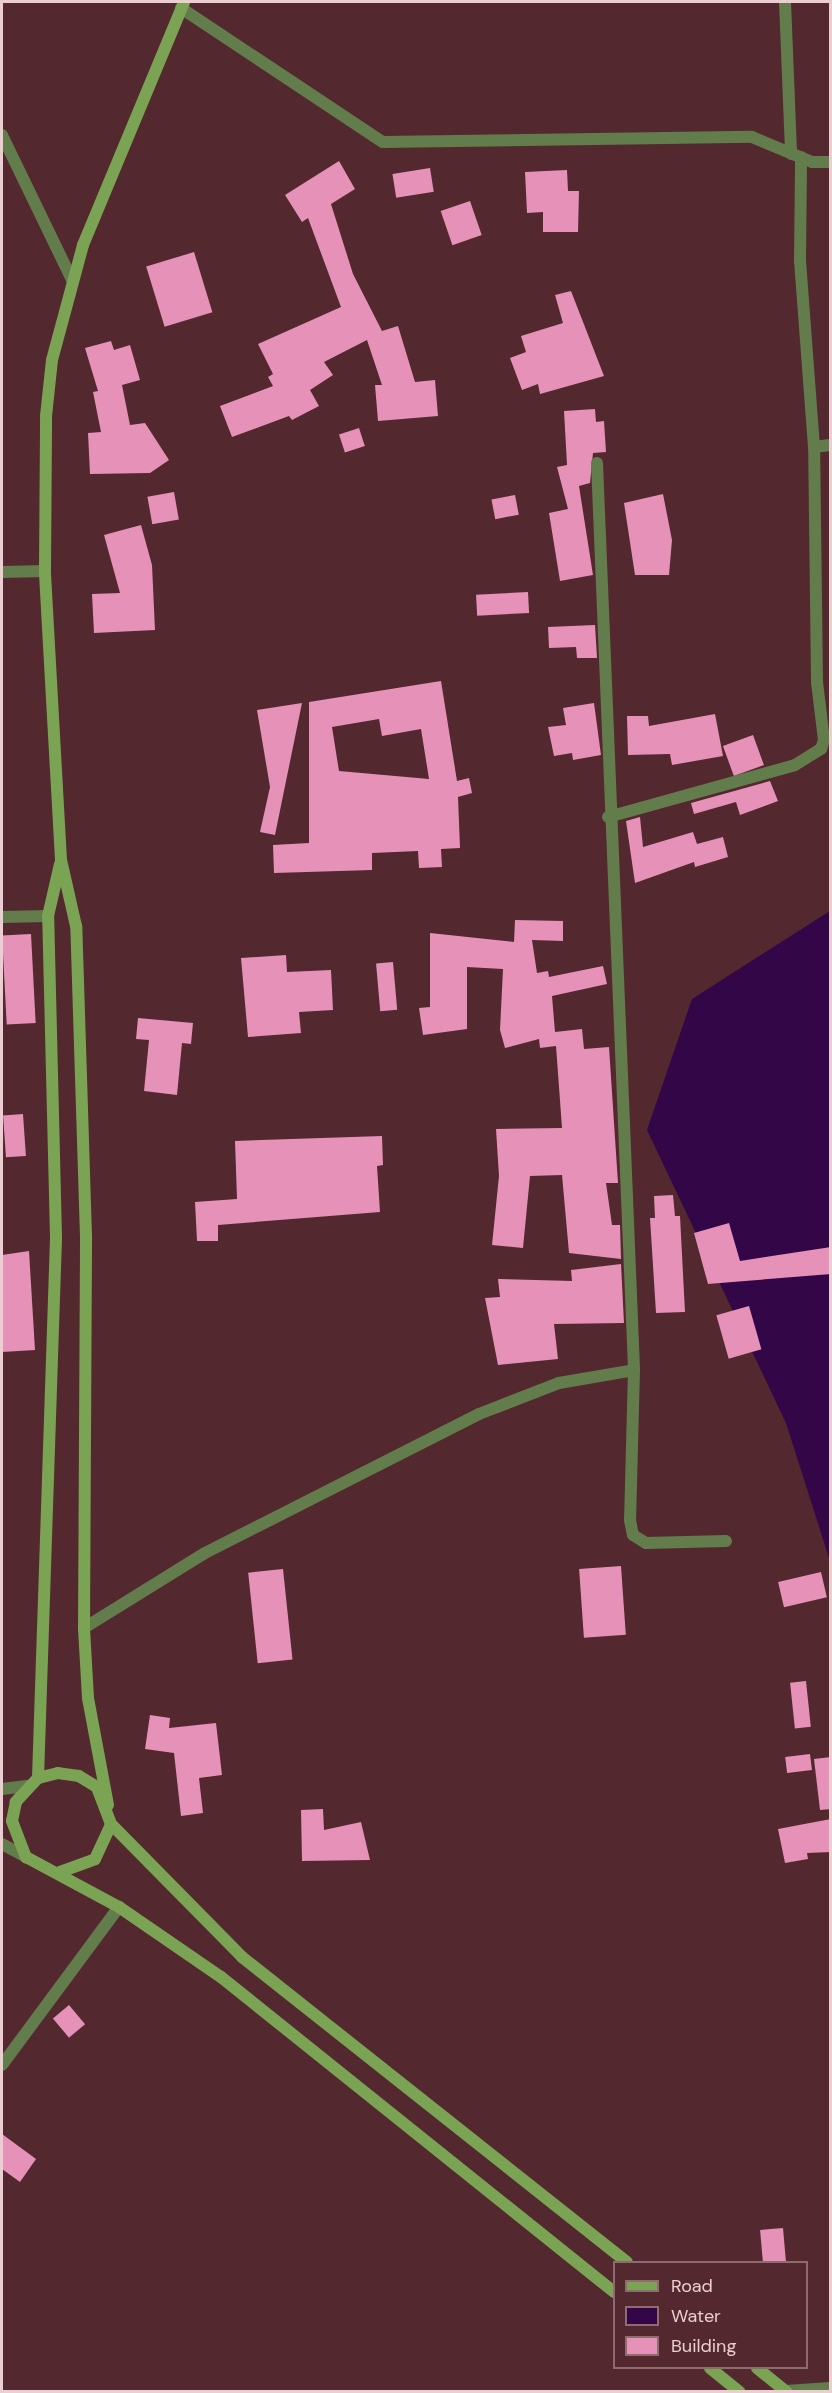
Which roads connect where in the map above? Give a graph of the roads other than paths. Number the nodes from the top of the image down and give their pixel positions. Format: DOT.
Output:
graph roads {
  1 [pos="785,2"];
  2 [pos="183,5"];
  3 [pos="2,135"];
  4 [pos="796,156"];
  5 [pos="831,162"];
  6 [pos="72,280"];
  7 [pos="831,445"];
  8 [pos="814,447"];
  9 [pos="597,463"];
  10 [pos="45,571"];
  11 [pos="2,572"];
  12 [pos="608,817"];
  13 [pos="61,860"];
  14 [pos="48,916"];
  15 [pos="2,917"];
  16 [pos="634,1370"];
  17 [pos="726,1541"];
  18 [pos="84,1628"];
  19 [pos="38,1779"];
  20 [pos="27,1786"];
  21 [pos="2,1789"];
  22 [pos="108,1805"];
  23 [pos="111,1824"];
  24 [pos="2,1844"];
  25 [pos="26,1857"];
  26 [pos="60,1872"];
  27 [pos="119,1907"];
  28 [pos="2,2065"];
  29 [pos="626,2261"];
  30 [pos="613,2290"];
  31 [pos="712,2369"];
  32 [pos="760,2369"];
  33 [pos="831,2388"];
  34 [pos="740,2391"];
  35 [pos="787,2391"];
  1 -- 4 [label="street"];
  2 -- 4 [label="street"];
  2 -- 6 [label="main road"];
  3 -- 6 [label="street"];
  4 -- 5 [label="street"];
  4 -- 8 [label="street"];
  6 -- 10 [label="main road"];
  7 -- 8 [label="street"];
  8 -- 12 [label="street"];
  9 -- 12 [label="street"];
  10 -- 11 [label="street"];
  10 -- 13 [label="main road"];
  12 -- 16 [label="street"];
  13 -- 14 [label="main road"];
  13 -- 18 [label="main road"];
  14 -- 15 [label="street"];
  14 -- 19 [label="main road"];
  16 -- 17 [label="street"];
  16 -- 18 [label="street"];
  18 -- 22 [label="main road"];
  19 -- 20 [label="main road"];
  19 -- 22 [label="main road"];
  20 -- 21 [label="street"];
  20 -- 25 [label="main road"];
  22 -- 23 [label="main road"];
  23 -- 26 [label="main road"];
  23 -- 29 [label="main road"];
  24 -- 25 [label="street"];
  25 -- 26 [label="main road"];
  26 -- 27 [label="main road"];
  27 -- 28 [label="street"];
  27 -- 30 [label="main road"];
  31 -- 34 [label="main road"];
  32 -- 35 [label="main road"];
  33 -- 35 [label="street"];
}
